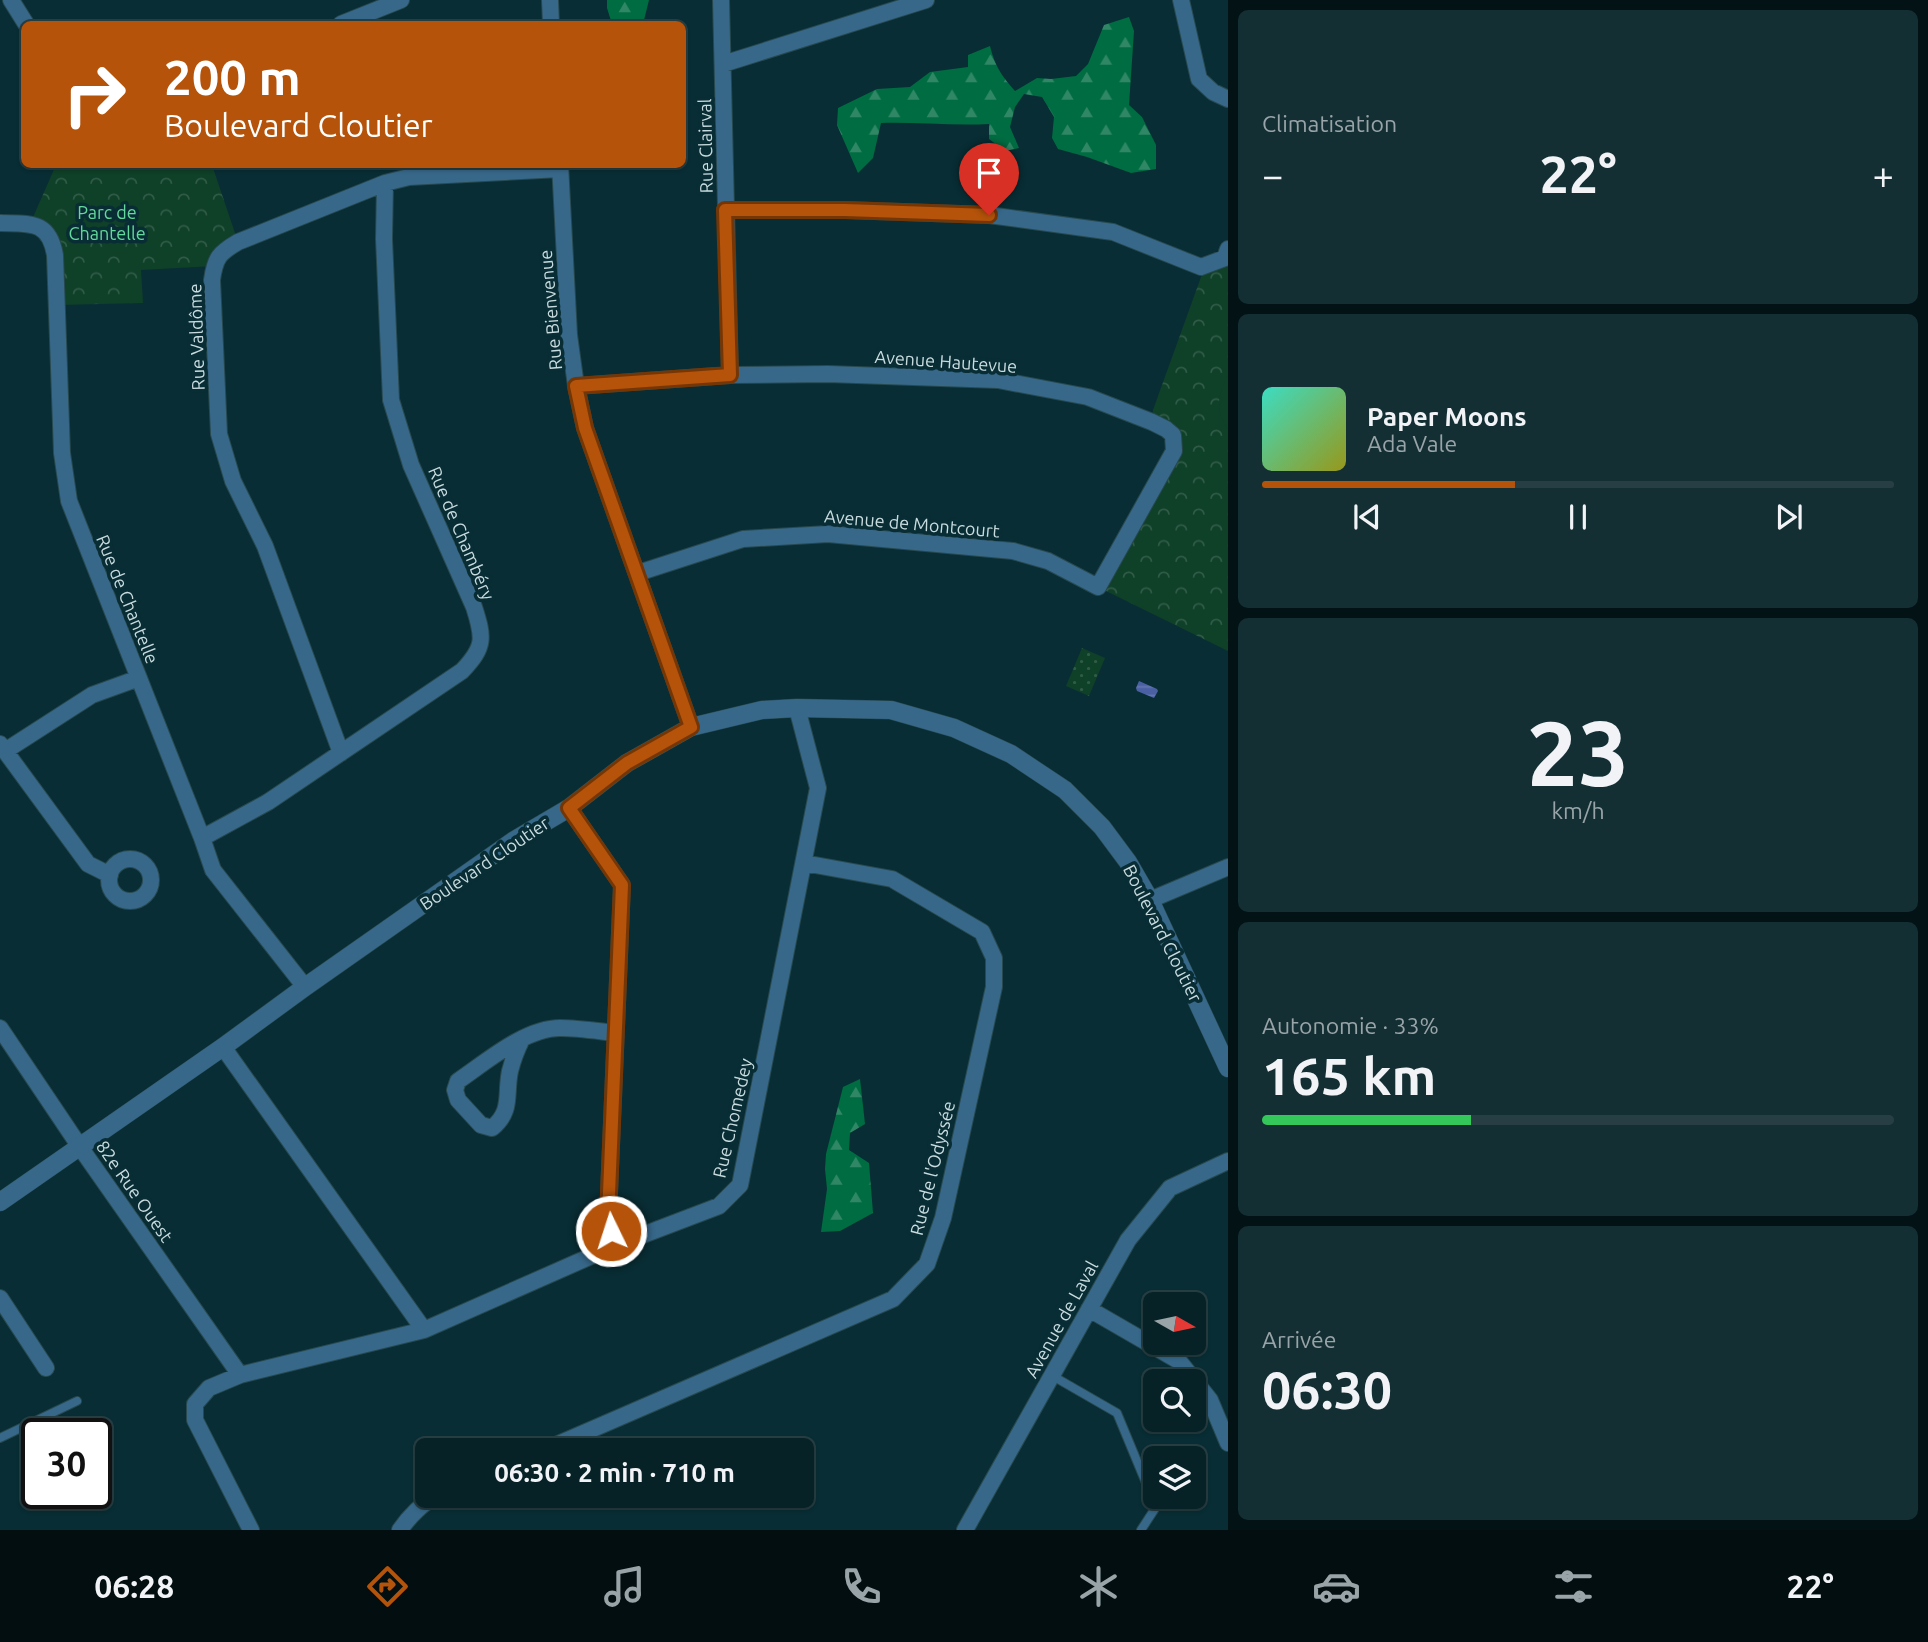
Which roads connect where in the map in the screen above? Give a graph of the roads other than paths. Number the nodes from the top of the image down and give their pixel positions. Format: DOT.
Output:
graph roads {
  1 [pos="11,0"];
  2 [pos="401,0"];
  3 [pos="550,0"];
  4 [pos="721,0"];
  5 [pos="926,0"];
  6 [pos="1181,0"];
  7 [pos="24,21"];
  8 [pos="348,21"];
  9 [pos="551,21"];
  10 [pos="723,64"];
  11 [pos="1228,99"];
  12 [pos="545,168"];
  13 [pos="560,168"];
  14 [pos="386,183"];
  15 [pos="725,210"];
  16 [pos="0,223"];
  17 [pos="1228,248"];
  18 [pos="730,375"];
  19 [pos="576,386"];
  20 [pos="638,573"];
  21 [pos="1098,587"];
  22 [pos="139,678"];
  23 [pos="797,708"];
  24 [pos="691,727"];
  25 [pos="3,747"];
  26 [pos="341,753"];
  27 [pos="569,808"];
  28 [pos="202,838"];
  29 [pos="804,863"];
  30 [pos="1228,867"];
  31 [pos="110,875"];
  32 [pos="1150,900"];
  33 [pos="305,987"];
  34 [pos="0,1028"];
  35 [pos="615,1032"];
  36 [pos="522,1038"];
  37 [pos="223,1047"];
  38 [pos="1228,1068"];
  39 [pos="80,1147"];
  40 [pos="1228,1161"];
  41 [pos="0,1202"];
  42 [pos="614,1246"];
  43 [pos="0,1298"];
  44 [pos="1089,1309"];
  45 [pos="424,1330"];
  46 [pos="46,1368"];
  47 [pos="240,1375"];
  48 [pos="1052,1375"];
  49 [pos="77,1401"];
  50 [pos="0,1438"];
  51 [pos="572,1438"];
  52 [pos="1228,1443"];
  53 [pos="421,1508"];
  54 [pos="251,1530"];
  55 [pos="400,1530"];
  56 [pos="965,1530"];
  57 [pos="1141,1530"];
  1 -- 7 [label="street"];
  2 -- 8 [label="street"];
  3 -- 9 [label="street"];
  4 -- 10 [label="street, Rue Clairval"];
  5 -- 10 [label="street"];
  6 -- 11 [label="street"];
  10 -- 15 [label="street, Rue Clairval"];
  12 -- 14 [label="street, Rue Valdôme"];
  13 -- 19 [label="street, Rue Bienvenue"];
  14 -- 26 [label="street, Rue de Chambéry"];
  14 -- 26 [label="street, Rue Valdôme"];
  15 -- 17 [label="street"];
  15 -- 18 [label="street, Rue Clairval"];
  16 -- 22 [label="street, Rue de Chantelle"];
  18 -- 19 [label="street, Avenue Hautevue"];
  18 -- 21 [label="street, Avenue Hautevue"];
  19 -- 20 [label="street, Rue Bienvenue"];
  20 -- 21 [label="street, Avenue de Montcourt"];
  20 -- 24 [label="street, Rue Bienvenue"];
  22 -- 25 [label="street"];
  22 -- 28 [label="street, Rue de Chantelle"];
  23 -- 24 [label="street, Boulevard Cloutier"];
  23 -- 29 [label="street, Rue Chomedey"];
  23 -- 32 [label="street, Boulevard Cloutier"];
  24 -- 27 [label="street, Boulevard Cloutier"];
  25 -- 31 [label="street"];
  26 -- 28 [label="street, Rue de Chambéry"];
  27 -- 33 [label="street, Boulevard Cloutier"];
  27 -- 35 [label="street"];
  28 -- 33 [label="street, Rue de Chantelle"];
  29 -- 42 [label="street, Rue Chomedey"];
  29 -- 51 [label="street, Rue de l'Odyssée"];
  30 -- 32 [label="street"];
  32 -- 38 [label="street, Boulevard Cloutier"];
  33 -- 37 [label="street, Boulevard Cloutier"];
  34 -- 39 [label="street, 82e Rue Ouest"];
  35 -- 36 [label="street"];
  35 -- 42 [label="street"];
  36 -- 36 [label="street"];
  37 -- 39 [label="street, Boulevard Cloutier"];
  37 -- 45 [label="street"];
  39 -- 41 [label="street, Boulevard Cloutier"];
  39 -- 47 [label="street, 82e Rue Ouest"];
  40 -- 44 [label="street, Avenue de Laval"];
  42 -- 45 [label="street, Rue Chomedey"];
  43 -- 46 [label="street"];
  44 -- 48 [label="street, Avenue de Laval"];
  44 -- 52 [label="street"];
  45 -- 47 [label="street, Rue Chomedey"];
  47 -- 54 [label="street, Rue Chomedey"];
  48 -- 56 [label="street, Avenue de Laval"];
  48 -- 57 [label="lane"];
  49 -- 50 [label="lane"];
  53 -- 55 [label="street"];
}
